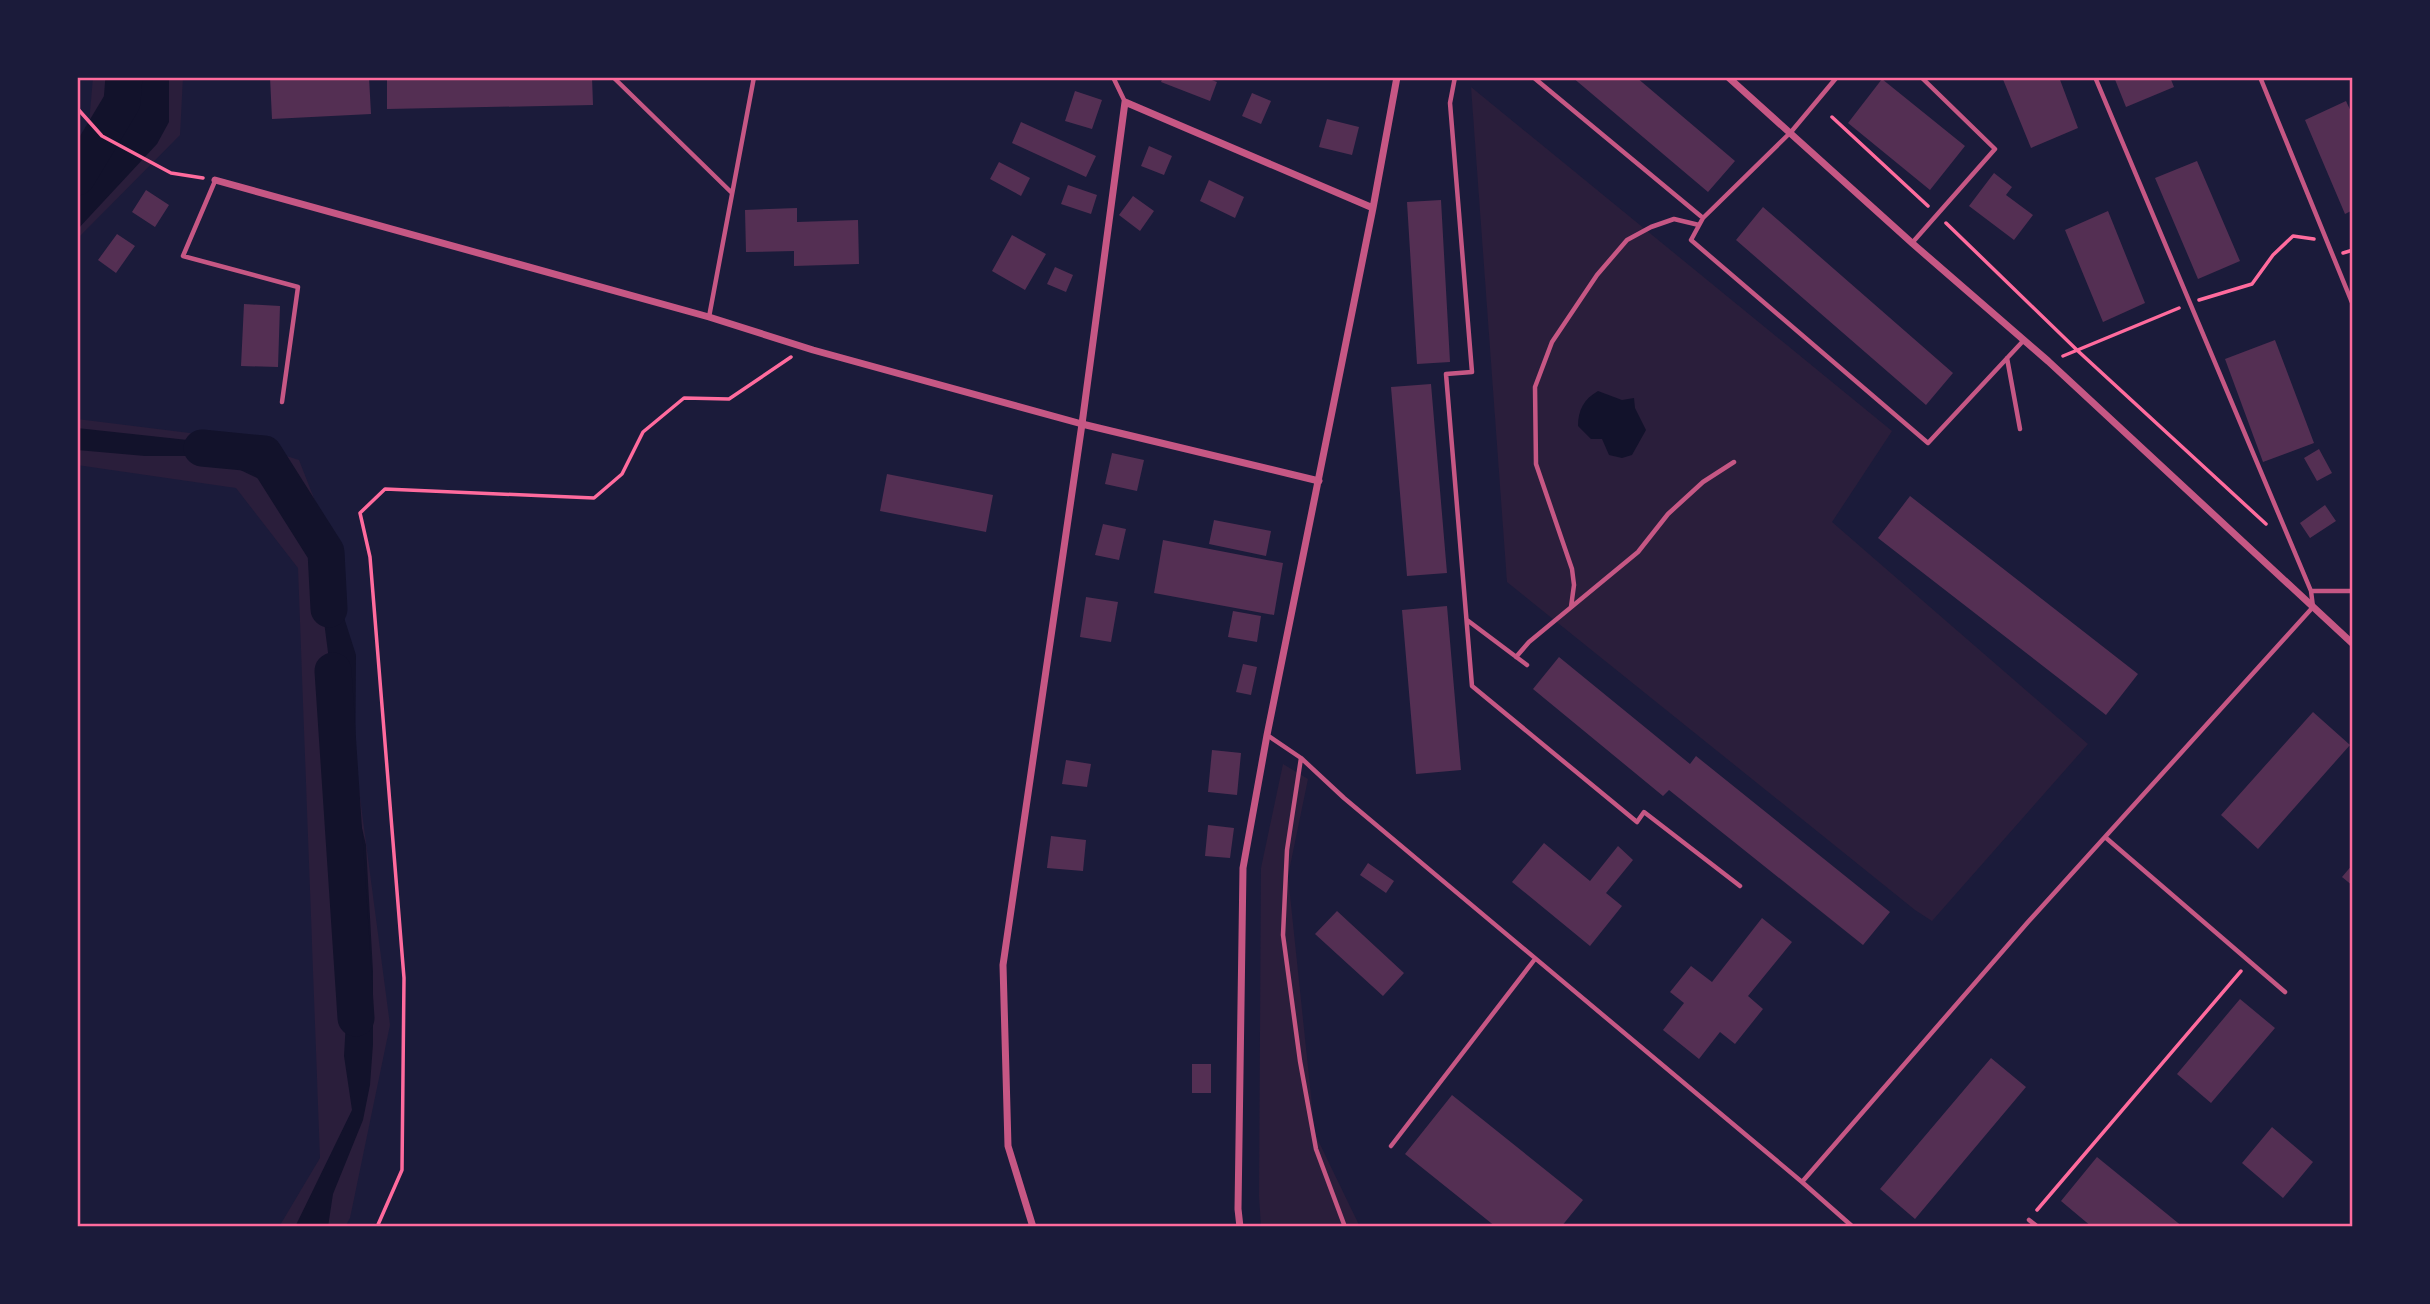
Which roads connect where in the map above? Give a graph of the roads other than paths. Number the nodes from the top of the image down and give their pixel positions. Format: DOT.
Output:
graph roads {
  1 [pos="613,77"];
  2 [pos="754,77"];
  3 [pos="1113,77"];
  4 [pos="1397,77"];
  5 [pos="1455,77"];
  6 [pos="1532,77"];
  7 [pos="1728,77"];
  8 [pos="1837,77"];
  9 [pos="1921,77"];
  10 [pos="2095,77"];
  11 [pos="2260,77"];
  12 [pos="1125,102"];
  13 [pos="1791,132"];
  14 [pos="215,180"];
  15 [pos="732,193"];
  16 [pos="1373,208"];
  17 [pos="1703,218"];
  18 [pos="1699,225"];
  19 [pos="1912,243"];
  20 [pos="2353,305"];
  21 [pos="709,317"];
  22 [pos="2024,340"];
  23 [pos="2007,357"];
  24 [pos="282,402"];
  25 [pos="1082,424"];
  26 [pos="2020,429"];
  27 [pos="1734,462"];
  28 [pos="1319,481"];
  29 [pos="2311,591"];
  30 [pos="2353,591"];
  31 [pos="1571,607"];
  32 [pos="2313,607"];
  33 [pos="1466,620"];
  34 [pos="2353,644"];
  35 [pos="1516,657"];
  36 [pos="1527,665"];
  37 [pos="1267,735"];
  38 [pos="1301,758"];
  39 [pos="2105,837"];
  40 [pos="1740,886"];
  41 [pos="1535,959"];
  42 [pos="2286,992"];
  43 [pos="1391,1146"];
  44 [pos="1802,1182"];
  45 [pos="2029,1220"];
  46 [pos="1033,1227"];
  47 [pos="1240,1227"];
  48 [pos="1345,1227"];
  49 [pos="1853,1227"];
  50 [pos="2038,1227"];
  1 -- 15 [label="lane"];
  2 -- 15 [label="lane"];
  3 -- 12 [label="lane"];
  4 -- 16 [label="street"];
  5 -- 33 [label="lane"];
  6 -- 17 [label="lane"];
  7 -- 13 [label="street"];
  8 -- 13 [label="lane"];
  9 -- 19 [label="lane"];
  10 -- 29 [label="lane"];
  11 -- 20 [label="lane"];
  12 -- 16 [label="street"];
  12 -- 25 [label="street"];
  13 -- 17 [label="lane"];
  13 -- 19 [label="street"];
  14 -- 21 [label="street"];
  14 -- 24 [label="lane"];
  15 -- 21 [label="lane"];
  16 -- 28 [label="street"];
  17 -- 18 [label="lane"];
  18 -- 23 [label="lane"];
  18 -- 31 [label="lane"];
  19 -- 22 [label="street"];
  21 -- 25 [label="street"];
  22 -- 23 [label="lane"];
  22 -- 32 [label="street"];
  23 -- 26 [label="lane"];
  25 -- 28 [label="street"];
  25 -- 46 [label="street"];
  27 -- 31 [label="lane"];
  28 -- 37 [label="street"];
  29 -- 30 [label="lane"];
  29 -- 32 [label="lane"];
  31 -- 35 [label="lane"];
  32 -- 34 [label="street"];
  32 -- 39 [label="lane"];
  33 -- 35 [label="lane"];
  33 -- 40 [label="lane"];
  35 -- 36 [label="lane"];
  37 -- 38 [label="lane"];
  37 -- 47 [label="street"];
  38 -- 41 [label="lane"];
  38 -- 48 [label="lane"];
  39 -- 42 [label="lane"];
  39 -- 44 [label="lane"];
  41 -- 43 [label="lane"];
  41 -- 44 [label="lane"];
  44 -- 49 [label="lane"];
  45 -- 50 [label="lane"];
}
